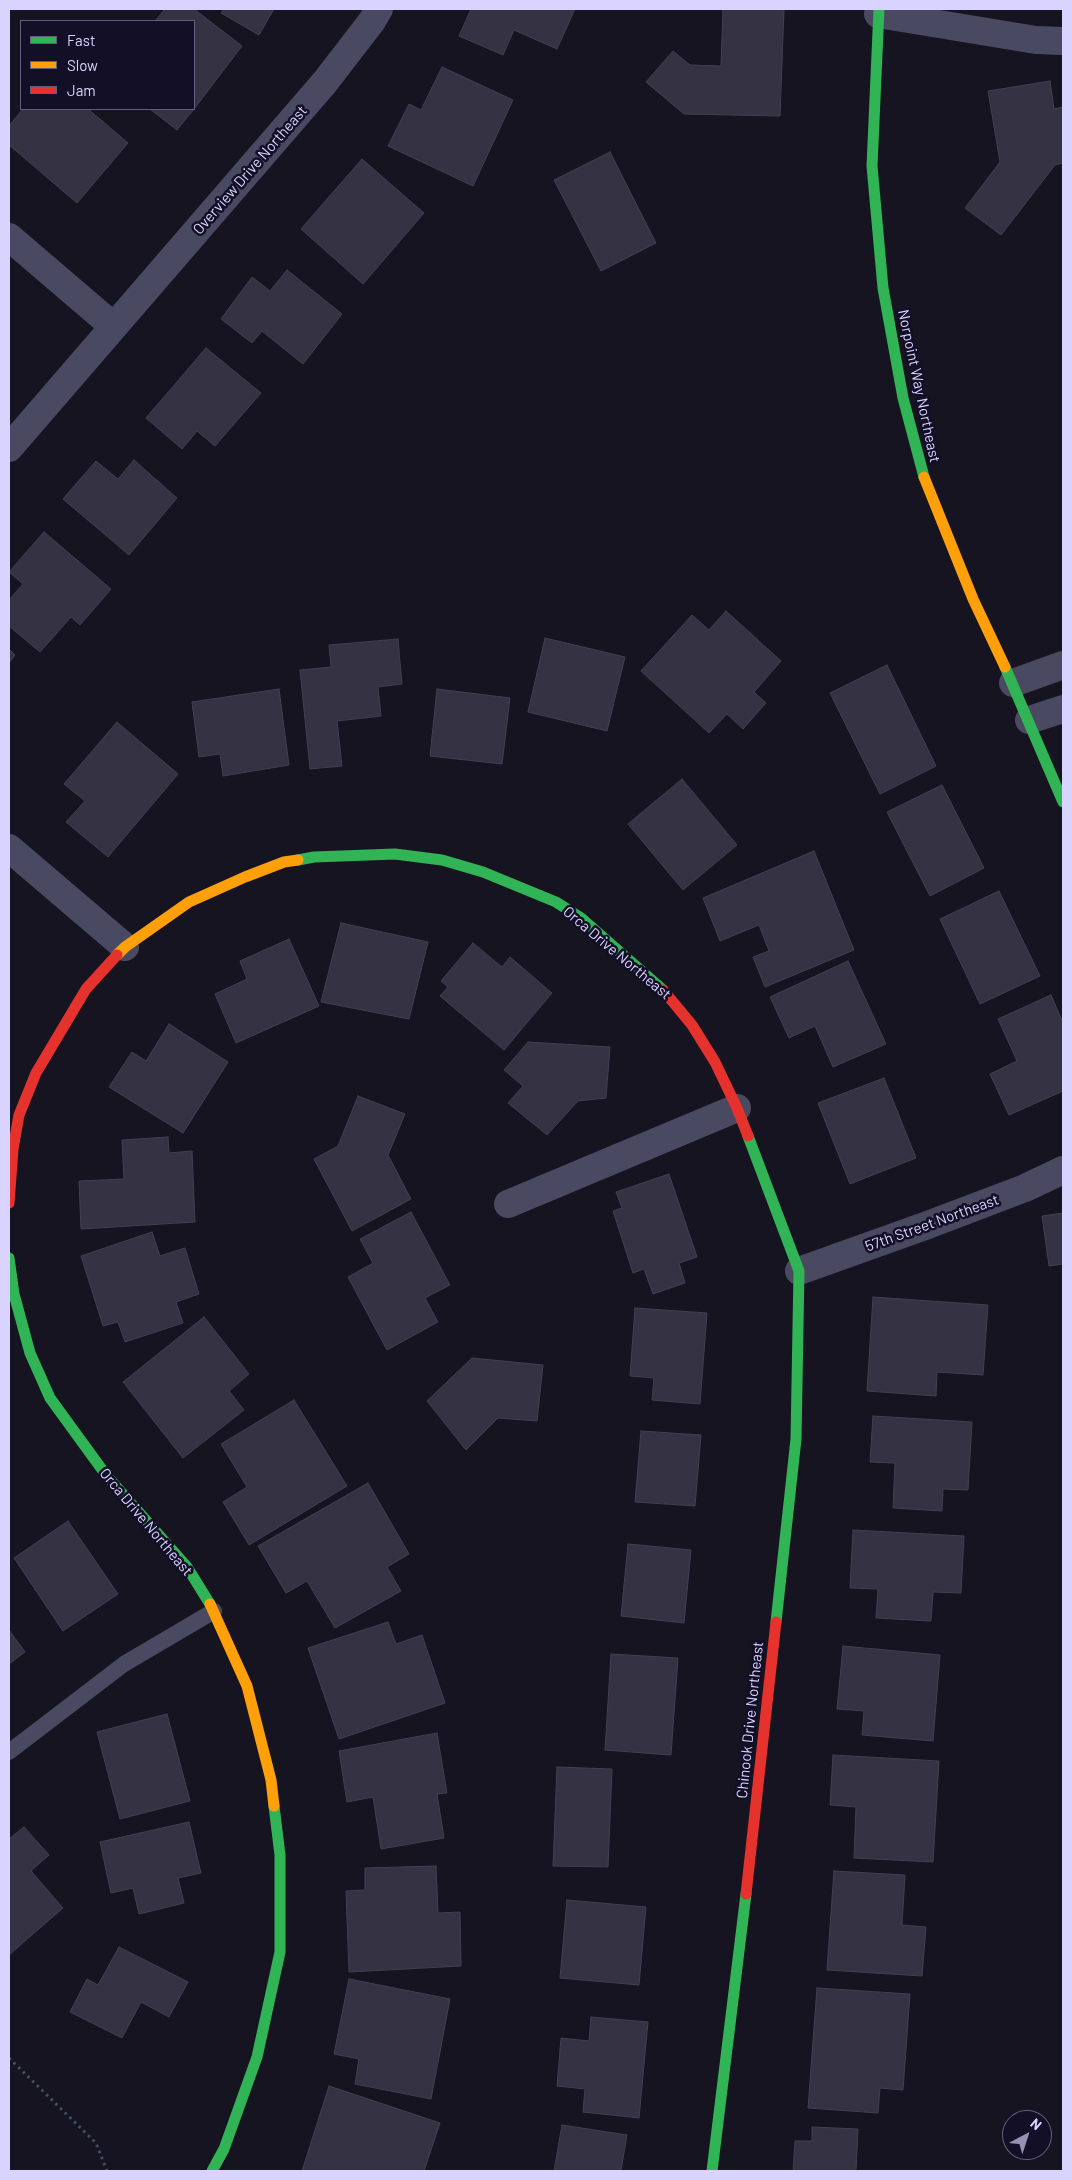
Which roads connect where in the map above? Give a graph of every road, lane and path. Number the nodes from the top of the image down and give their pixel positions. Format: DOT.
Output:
graph roads {
  1 [pos="379,9"];
  2 [pos="921,9"];
  3 [pos="879,11"];
  4 [pos="1063,41"];
  5 [pos="9,237"];
  6 [pos="113,326"];
  7 [pos="9,448"];
  8 [pos="1063,665"];
  9 [pos="1013,682"];
  10 [pos="1063,708"];
  11 [pos="1029,720"];
  12 [pos="1063,802"];
  13 [pos="9,848"];
  14 [pos="125,947"];
  15 [pos="737,1108"];
  16 [pos="1063,1170"];
  17 [pos="9,1203"];
  18 [pos="508,1204"];
  19 [pos="9,1258"];
  20 [pos="799,1271"];
  21 [pos="214,1611"];
  22 [pos="9,1752"];
  23 [pos="9,2058"];
  24 [pos="107,2171"];
  25 [pos="212,2171"];
  26 [pos="712,2171"];
  1 -- 6 [label="street, Overview Drive Northeast"];
  2 -- 3 [label="street"];
  3 -- 4 [label="street"];
  3 -- 9 [label="street, Norpoint Way Northeast"];
  5 -- 6 [label="street"];
  6 -- 7 [label="street, Overview Drive Northeast"];
  8 -- 9 [label="street"];
  9 -- 11 [label="street, Norpoint Way Northeast"];
  10 -- 11 [label="street"];
  11 -- 12 [label="street, Norpoint Way Northeast"];
  13 -- 14 [label="street"];
  14 -- 15 [label="street, Orca Drive Northeast"];
  14 -- 17 [label="street, Orca Drive Northeast"];
  15 -- 18 [label="street"];
  15 -- 20 [label="street, Orca Drive Northeast"];
  16 -- 20 [label="street, 57th Street Northeast"];
  19 -- 21 [label="street, Orca Drive Northeast"];
  20 -- 26 [label="street, Chinook Drive Northeast"];
  21 -- 22 [label="lane"];
  21 -- 25 [label="street, Orca Drive Northeast"];
  23 -- 24 [label="path"];
}
